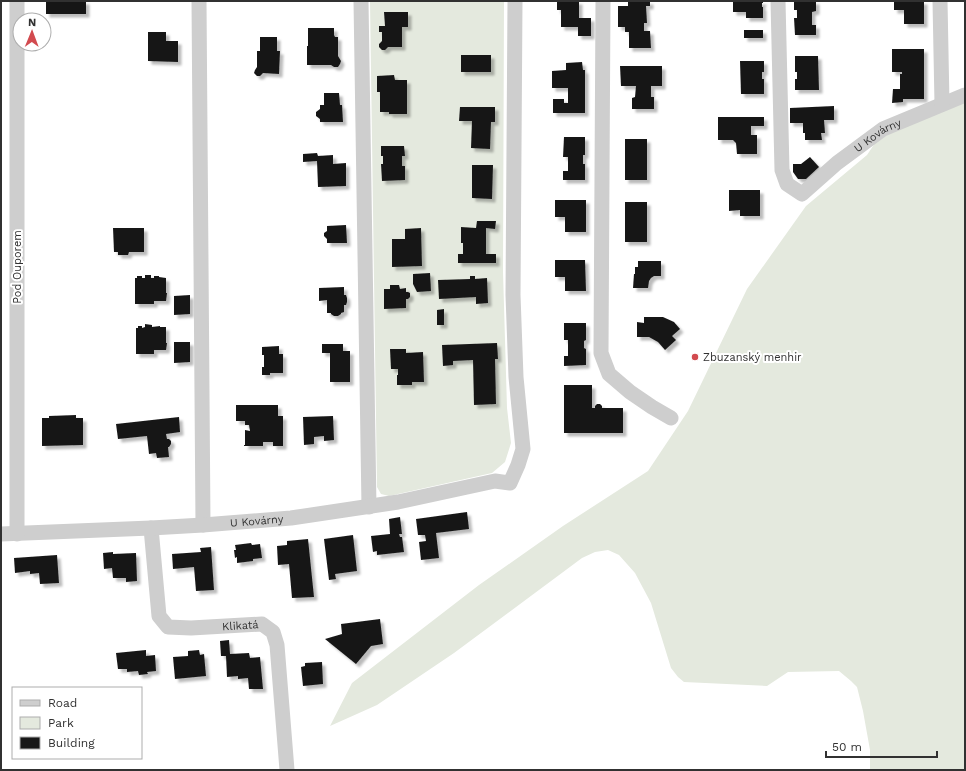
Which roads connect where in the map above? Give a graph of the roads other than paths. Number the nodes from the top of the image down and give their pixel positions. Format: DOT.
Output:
graph roads {
  1 [pos="18,1"];
  2 [pos="199,1"];
  3 [pos="361,1"];
  4 [pos="515,1"];
  5 [pos="603,1"];
  6 [pos="778,1"];
  7 [pos="940,1"];
  8 [pos="965,95"];
  9 [pos="942,104"];
  10 [pos="671,418"];
  11 [pos="369,507"];
  12 [pos="203,525"];
  13 [pos="150,528"];
  14 [pos="1,534"];
  15 [pos="17,534"];
  16 [pos="287,770"];
  1 -- 15 [label="street, Pod Ouporem"];
  2 -- 12 [label="street"];
  3 -- 11 [label="street"];
  4 -- 11 [label="street, U Kovárny"];
  5 -- 10 [label="street"];
  6 -- 9 [label="street, U Kovárny"];
  7 -- 9 [label="street"];
  8 -- 9 [label="street, U Kovárny"];
  11 -- 12 [label="street, U Kovárny"];
  12 -- 13 [label="street, U Kovárny"];
  13 -- 15 [label="street, U Kovárny"];
  13 -- 16 [label="street, Klikatá"];
  14 -- 15 [label="street, U Kovárny"];
}
